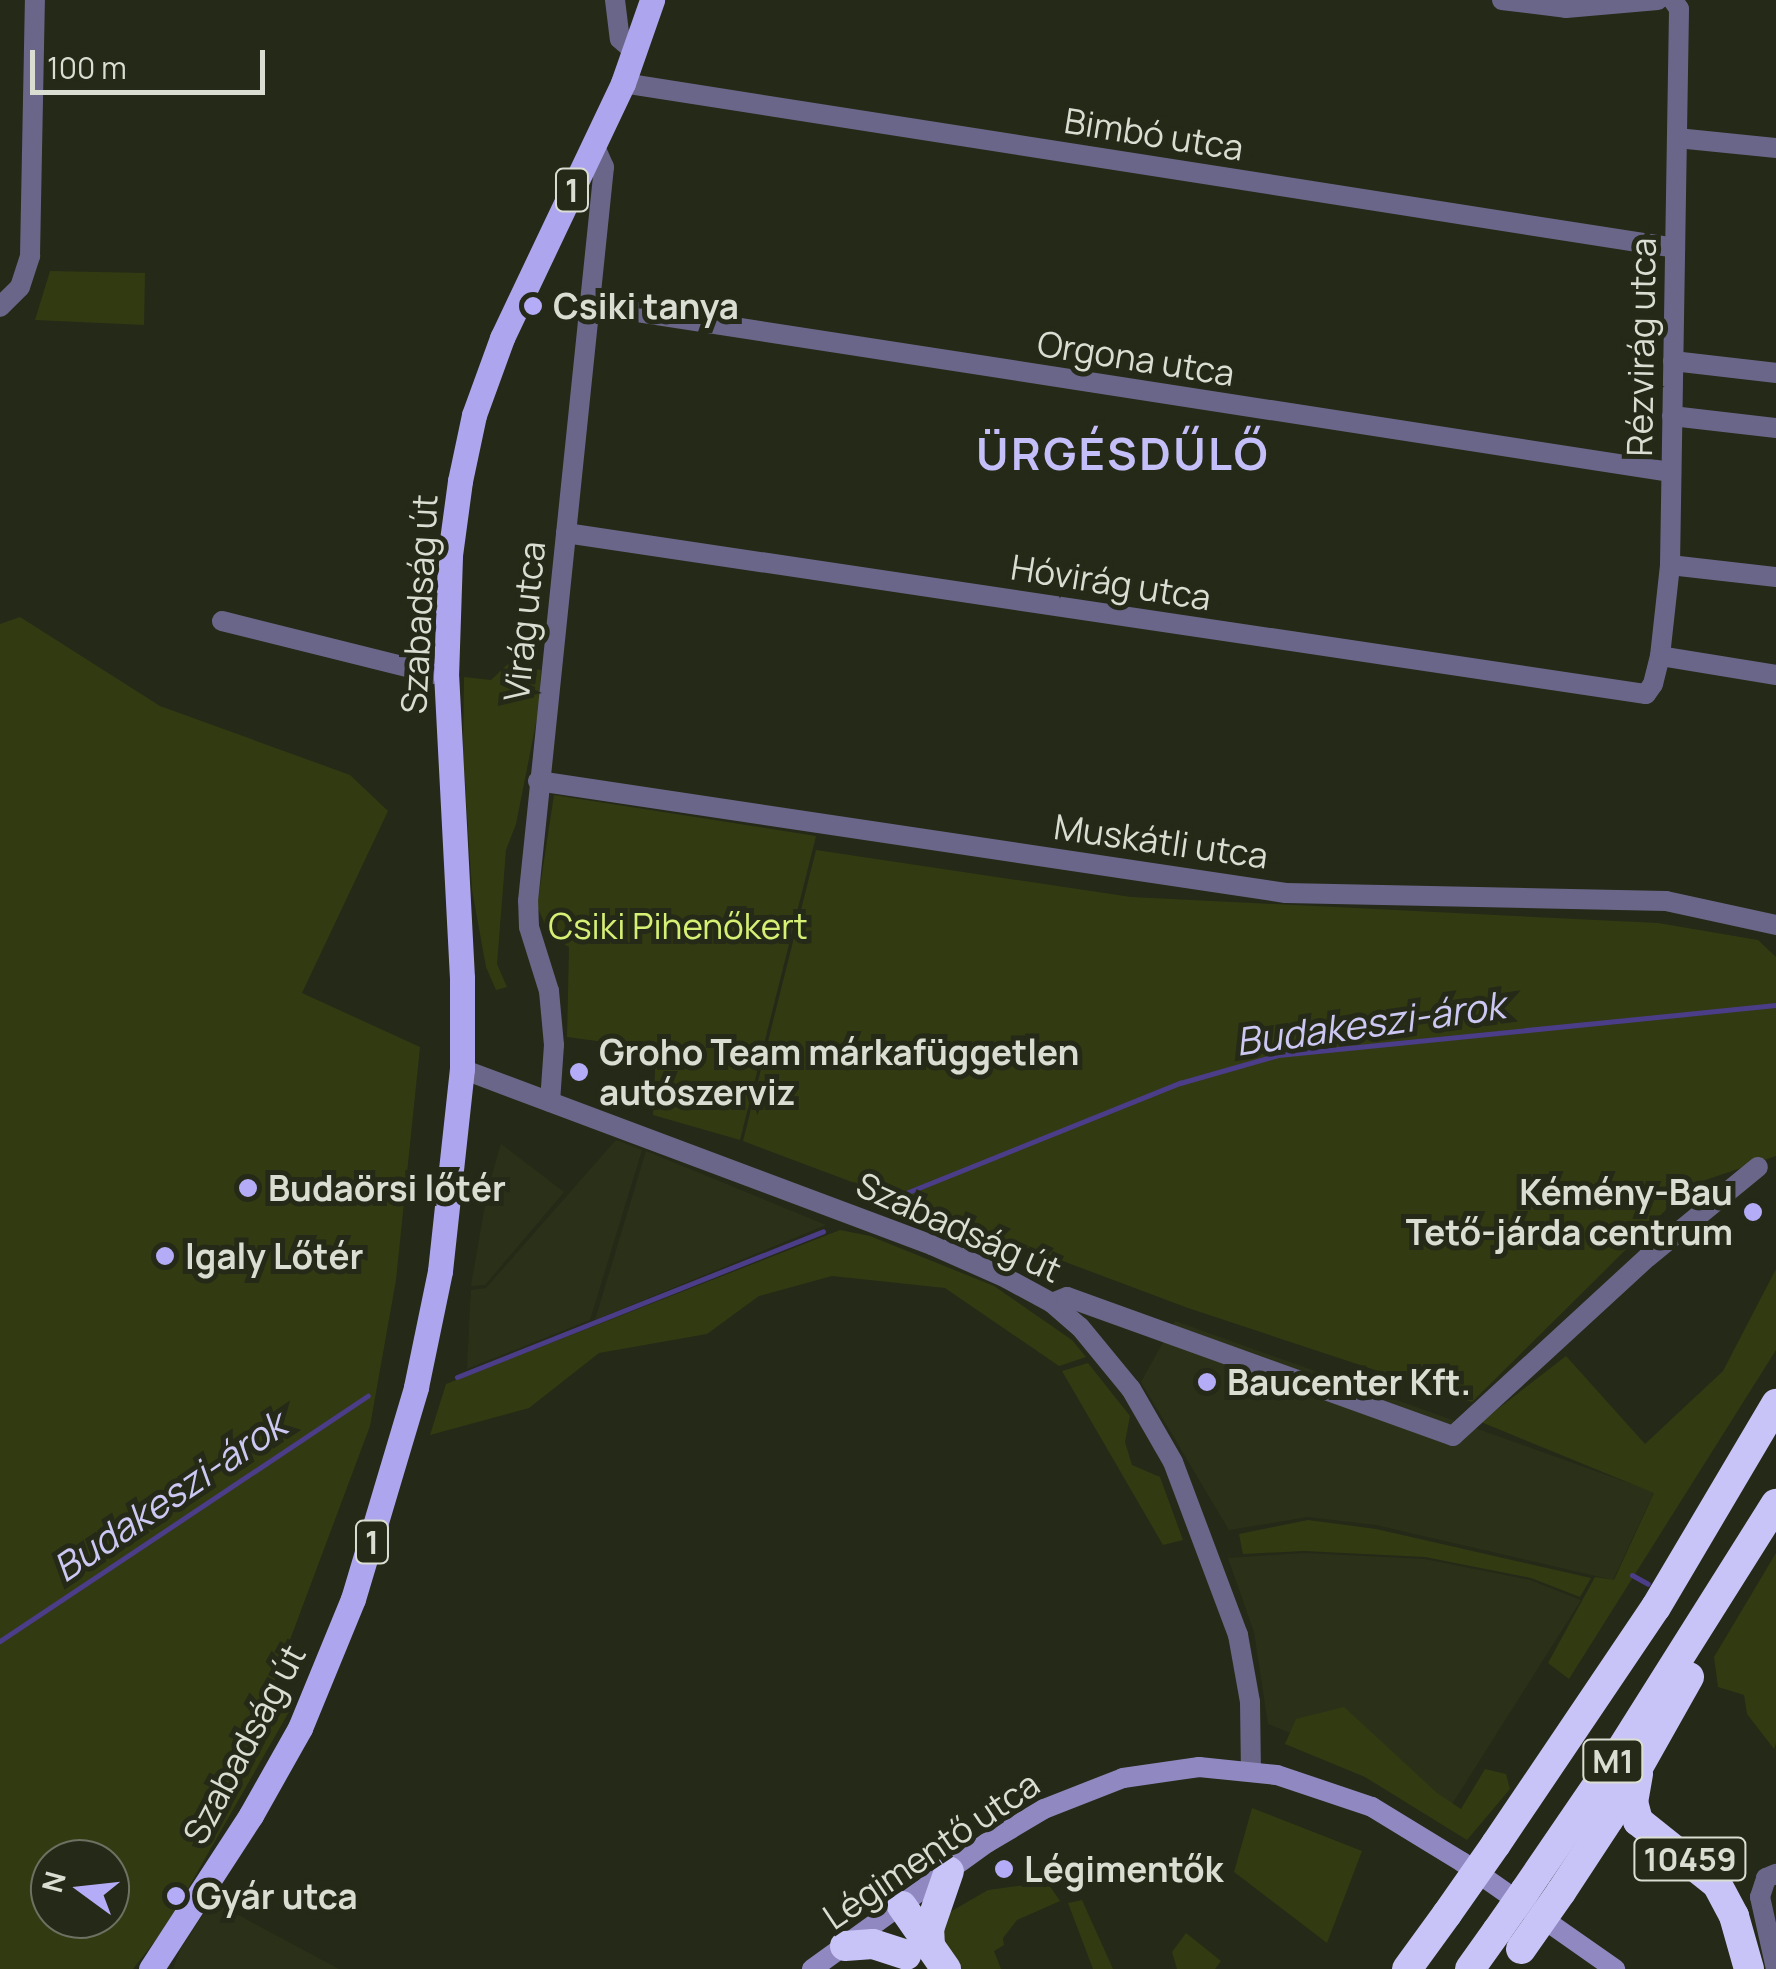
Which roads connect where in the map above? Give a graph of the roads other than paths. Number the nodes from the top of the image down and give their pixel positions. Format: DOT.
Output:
graph roads {
  1 [pos="36,0"];
  2 [pos="615,0"];
  3 [pos="652,0"];
  4 [pos="1502,0"];
  5 [pos="1658,0"];
  6 [pos="1673,0"];
  7 [pos="635,52"];
  8 [pos="623,83"];
  9 [pos="1677,138"];
  10 [pos="594,145"];
  11 [pos="1776,148"];
  12 [pos="1675,248"];
  13 [pos="592,305"];
  14 [pos="0,307"];
  15 [pos="1673,361"];
  16 [pos="1776,373"];
  17 [pos="1672,416"];
  18 [pos="1776,428"];
  19 [pos="1671,472"];
  20 [pos="566,532"];
  21 [pos="1670,564"];
  22 [pos="1776,577"];
  23 [pos="222,621"];
  24 [pos="1660,656"];
  25 [pos="1776,675"];
  26 [pos="446,677"];
  27 [pos="1646,694"];
  28 [pos="538,781"];
  29 [pos="1776,925"];
  30 [pos="462,1069"];
  31 [pos="550,1102"];
  32 [pos="1758,1167"];
  33 [pos="1052,1304"];
  34 [pos="1776,1404"];
  35 [pos="1776,1507"];
  36 [pos="1700,1639"];
  37 [pos="1642,1760"];
  38 [pos="1251,1770"];
  39 [pos="949,1871"];
  40 [pos="1776,1874"];
  41 [pos="1548,1883"];
  42 [pos="891,1914"];
  43 [pos="845,1946"];
  44 [pos="1508,1950"];
  45 [pos="924,1960"];
  46 [pos="151,1969"];
  47 [pos="812,1969"];
  48 [pos="1405,1969"];
  49 [pos="1470,1969"];
  50 [pos="1615,1969"];
  51 [pos="1749,1969"];
  52 [pos="1776,1969"];
  1 -- 14 [label="street"];
  2 -- 7 [label="street"];
  3 -- 7 [label="main road, Szabadság út / 1"];
  4 -- 5 [label="street"];
  6 -- 9 [label="street, Rézvirág utca"];
  7 -- 8 [label="main road, Szabadság út / 1"];
  8 -- 10 [label="main road, Szabadság út / 1"];
  8 -- 12 [label="street, Bimbó utca"];
  9 -- 11 [label="street"];
  9 -- 12 [label="street, Rézvirág utca"];
  10 -- 13 [label="street, Virág utca"];
  10 -- 26 [label="main road, Szabadság út / 1"];
  12 -- 15 [label="street, Rézvirág utca"];
  13 -- 19 [label="street, Orgona utca"];
  13 -- 20 [label="street, Virág utca"];
  15 -- 16 [label="street"];
  15 -- 17 [label="street, Rézvirág utca"];
  17 -- 18 [label="street"];
  17 -- 19 [label="street, Rézvirág utca"];
  19 -- 21 [label="street, Rézvirág utca"];
  20 -- 27 [label="street, Hóvirág utca"];
  20 -- 28 [label="street, Virág utca"];
  21 -- 22 [label="street"];
  21 -- 24 [label="street, Rézvirág utca"];
  23 -- 26 [label="street"];
  24 -- 25 [label="street"];
  24 -- 27 [label="street, Rézvirág utca"];
  26 -- 30 [label="main road, Szabadság út / 1"];
  28 -- 29 [label="street, Muskátli utca"];
  28 -- 31 [label="street, Virág utca"];
  30 -- 31 [label="street, Szabadság út"];
  30 -- 46 [label="main road, Szabadság út / 1"];
  31 -- 33 [label="street, Szabadság út"];
  32 -- 33 [label="street"];
  33 -- 38 [label="street, Szabadság út"];
  34 -- 48 [label="highway, M1, bridge"];
  35 -- 36 [label="highway, M1"];
  36 -- 37 [label="highway"];
  36 -- 41 [label="highway, M1"];
  37 -- 41 [label="highway"];
  37 -- 51 [label="highway, 10459"];
  38 -- 39 [label="main road, Légimentő utca"];
  38 -- 50 [label="main road, Légimentő utca"];
  39 -- 42 [label="main road, Légimentő utca"];
  39 -- 45 [label="highway"];
  40 -- 52 [label="street"];
  41 -- 44 [label="highway, bridge"];
  42 -- 43 [label="main road, Légimentő utca"];
  42 -- 45 [label="highway"];
  43 -- 45 [label="highway"];
  43 -- 47 [label="main road, Légimentő utca"];
  44 -- 49 [label="highway"];
}
